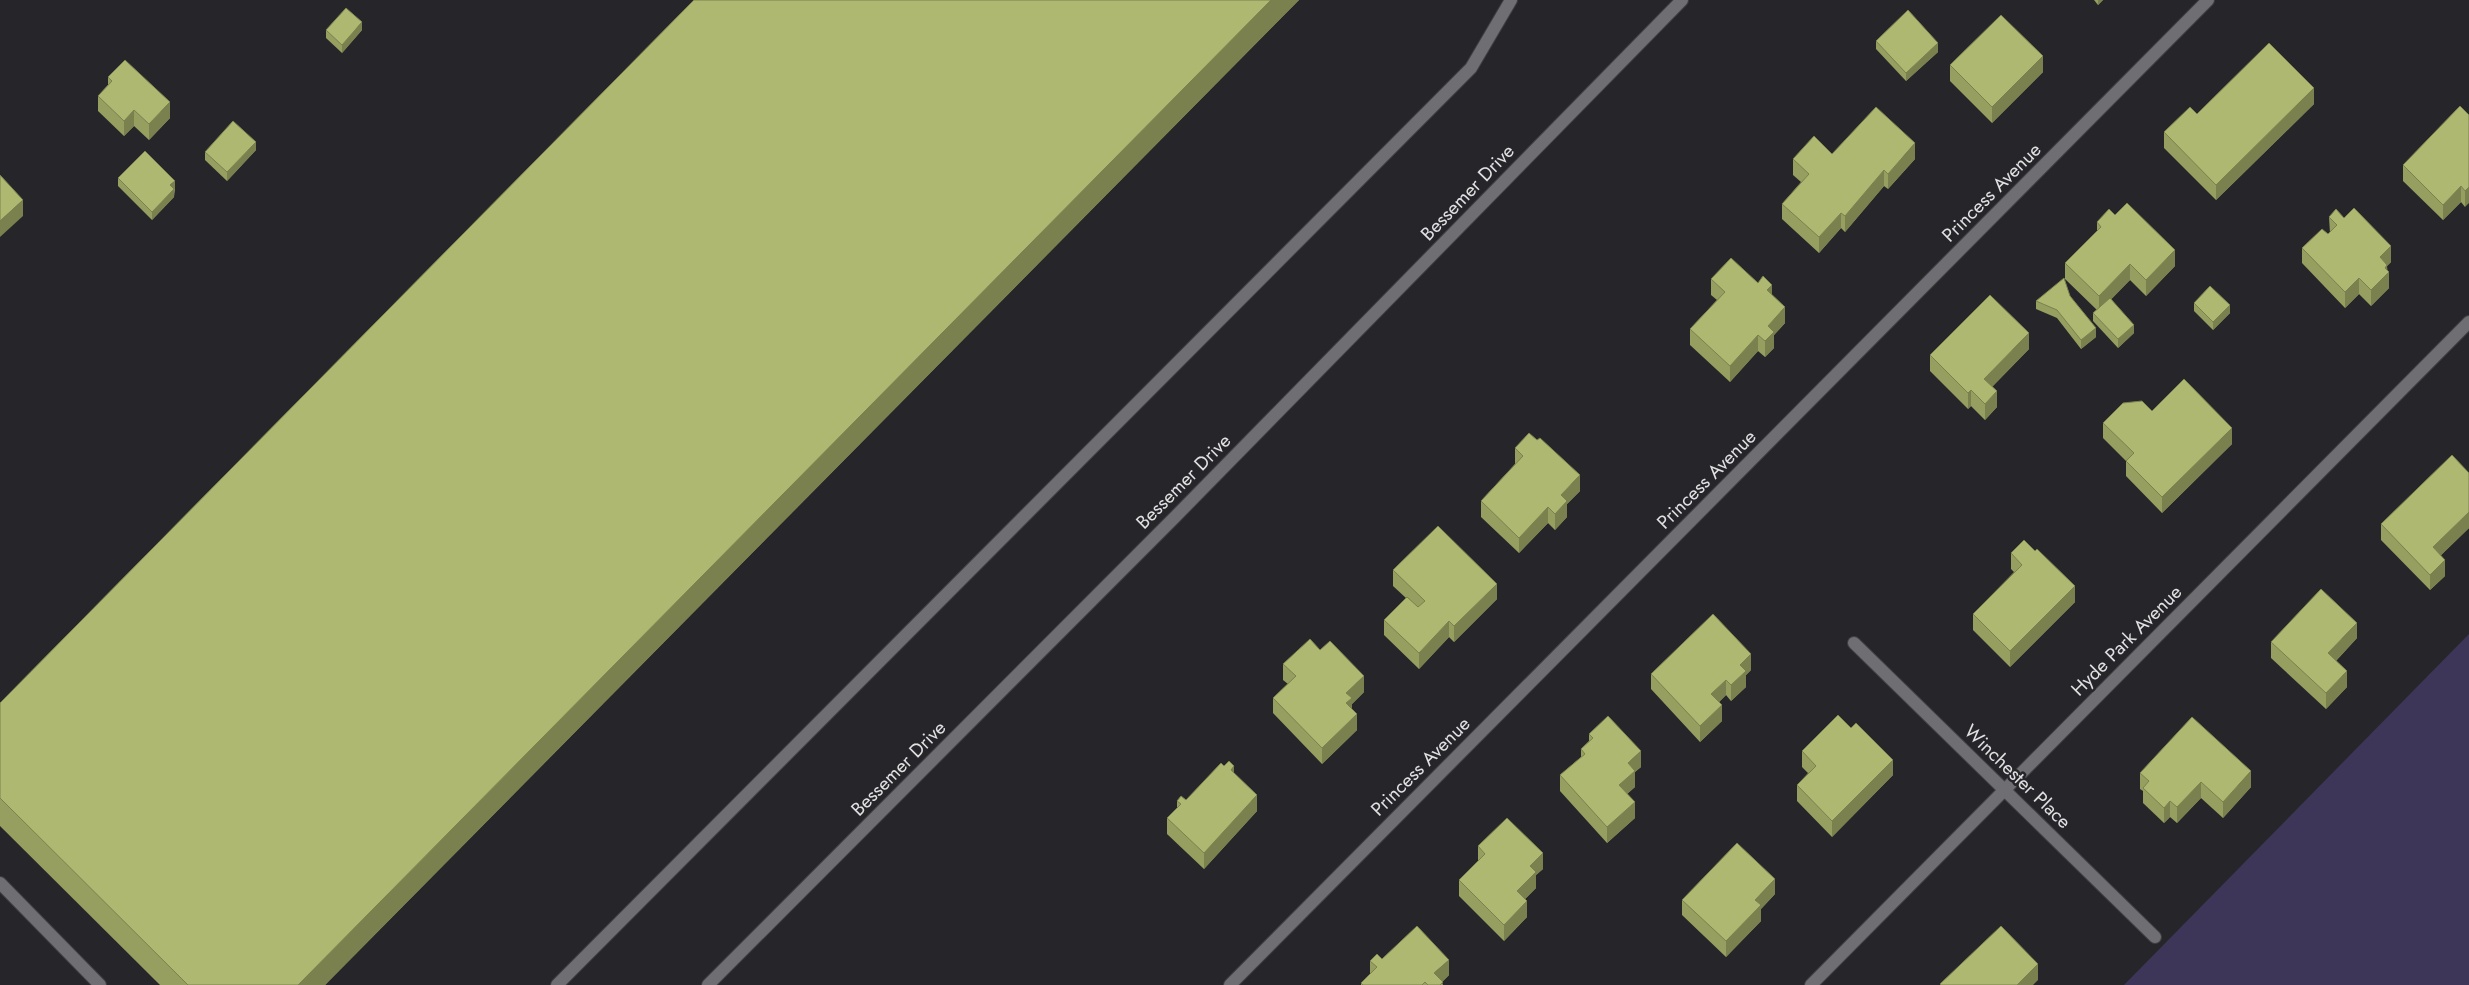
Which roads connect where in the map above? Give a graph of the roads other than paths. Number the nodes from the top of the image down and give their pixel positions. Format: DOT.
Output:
graph roads {
  1 [pos="1511,0"];
  2 [pos="1682,0"];
  3 [pos="2208,0"];
  4 [pos="2469,322"];
  5 [pos="1854,643"];
  6 [pos="2004,789"];
  7 [pos="0,883"];
  8 [pos="2155,937"];
  9 [pos="100,985"];
  10 [pos="557,985"];
  11 [pos="708,985"];
  12 [pos="1230,985"];
  13 [pos="1811,985"];
  1 -- 10 [label="street"];
  2 -- 11 [label="street, Bessemer Drive"];
  3 -- 12 [label="street, Princess Avenue"];
  4 -- 6 [label="street, Hyde Park Avenue"];
  5 -- 6 [label="street, Winchester Place"];
  6 -- 8 [label="street, Winchester Place"];
  6 -- 13 [label="street, Hyde Park Avenue"];
  7 -- 9 [label="street"];
}
